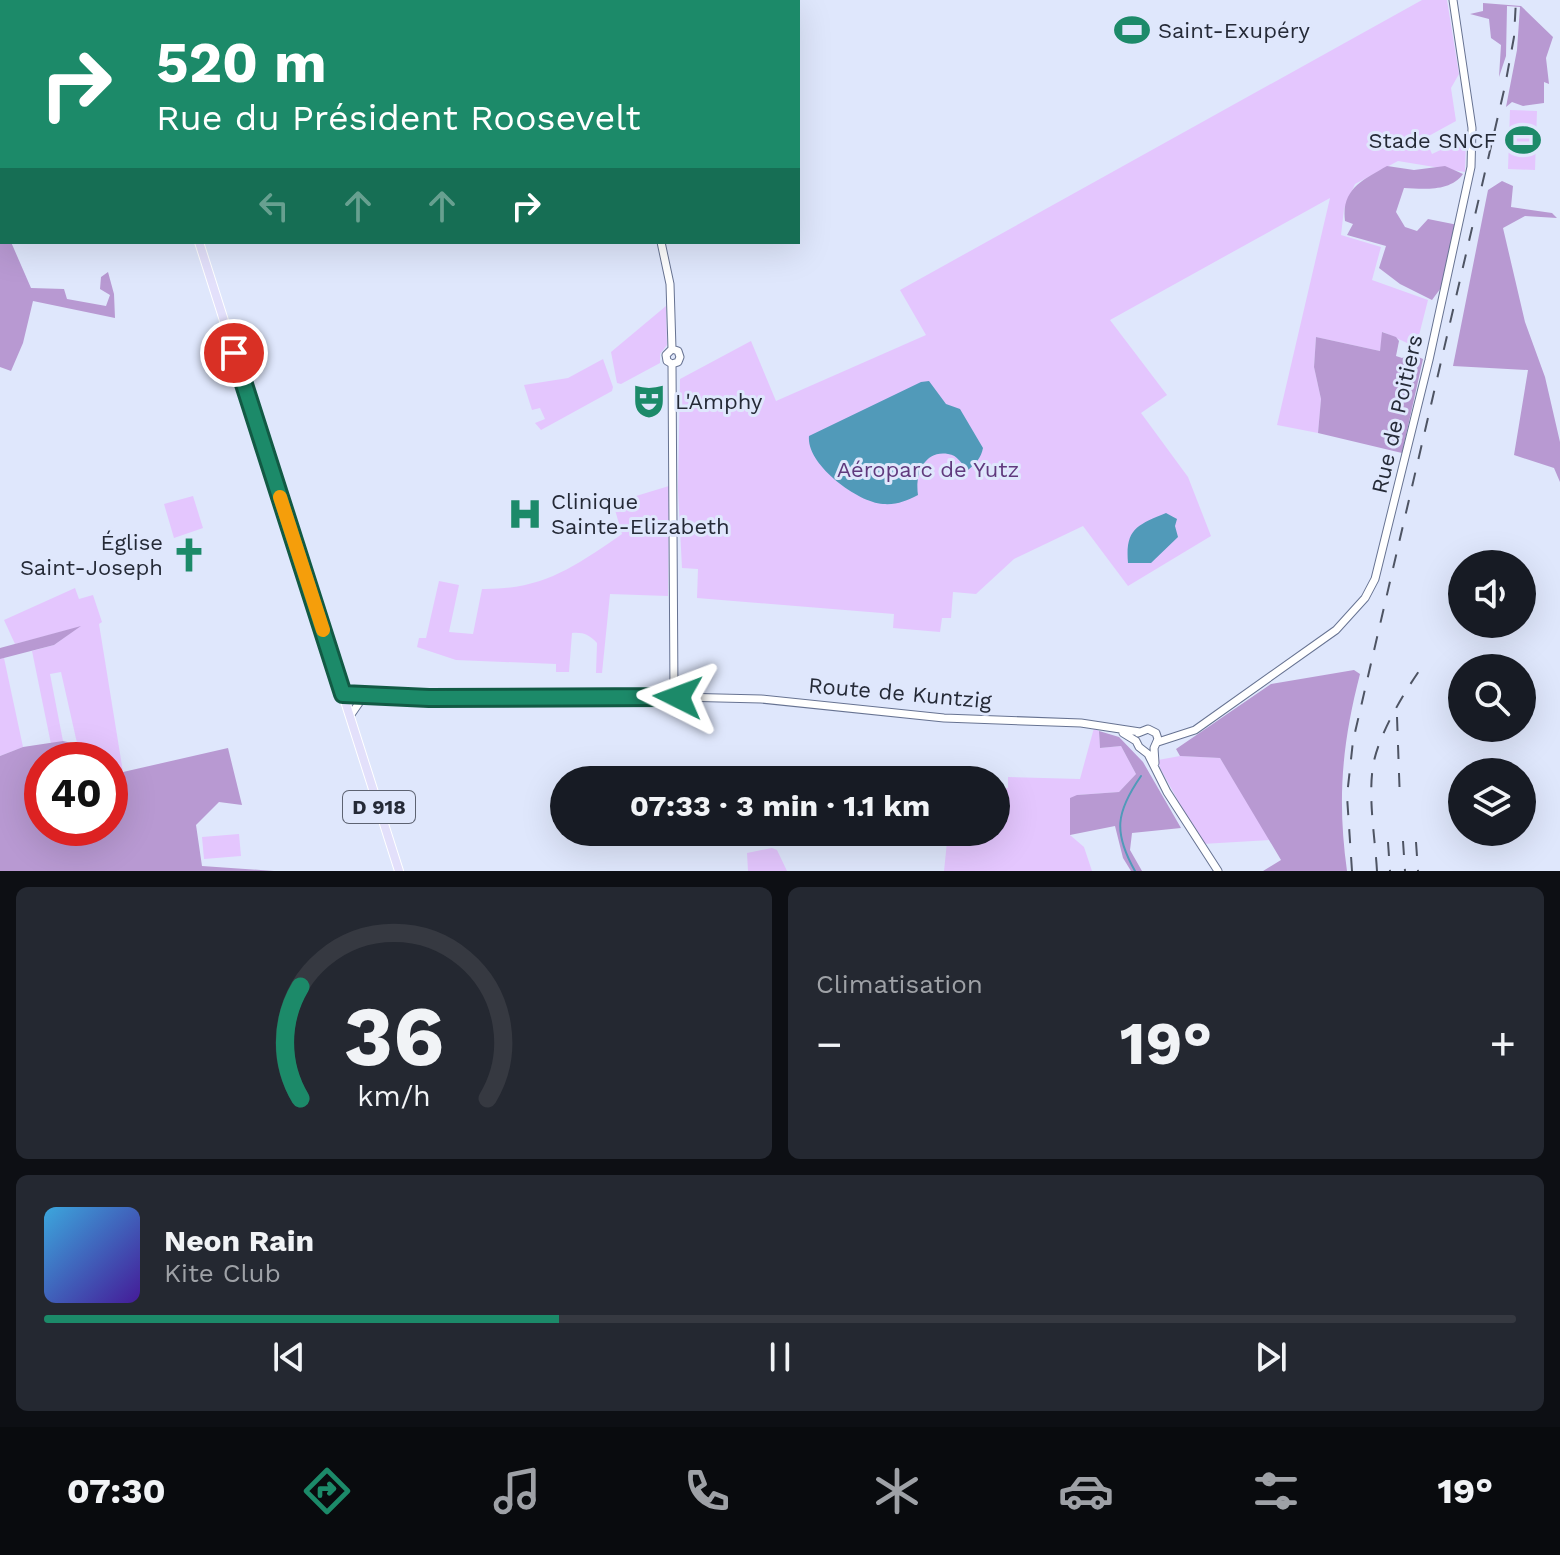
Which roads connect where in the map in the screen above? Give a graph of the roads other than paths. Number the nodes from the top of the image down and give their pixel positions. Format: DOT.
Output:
graph roads {
  1 [pos="1453,0"];
  2 [pos="200,244"];
  3 [pos="661,244"];
  4 [pos="673,696"];
  5 [pos="364,698"];
  6 [pos="345,699"];
  7 [pos="350,716"];
  8 [pos="1118,730"];
  9 [pos="1140,732"];
  10 [pos="1136,741"];
  11 [pos="1153,743"];
  12 [pos="399,871"];
  13 [pos="1218,871"];
  1 -- 11 [label="street, Rue de Poitiers"];
  2 -- 6 [label="main road, D 918"];
  3 -- 4 [label="street"];
  4 -- 5 [label="street, Route de Kuntzig"];
  4 -- 8 [label="street, Route de Kuntzig"];
  5 -- 6 [label="street, Route de Kuntzig"];
  5 -- 7 [label="street"];
  6 -- 7 [label="main road, D 918"];
  7 -- 12 [label="main road, D 918"];
  8 -- 9 [label="street, Route de Kuntzig"];
  8 -- 10 [label="street, Route de Kuntzig"];
  9 -- 10 [label="street"];
  9 -- 11 [label="street, Rue de Poitiers"];
  10 -- 11 [label="street, Route de Kuntzig"];
  11 -- 13 [label="street"];
}
